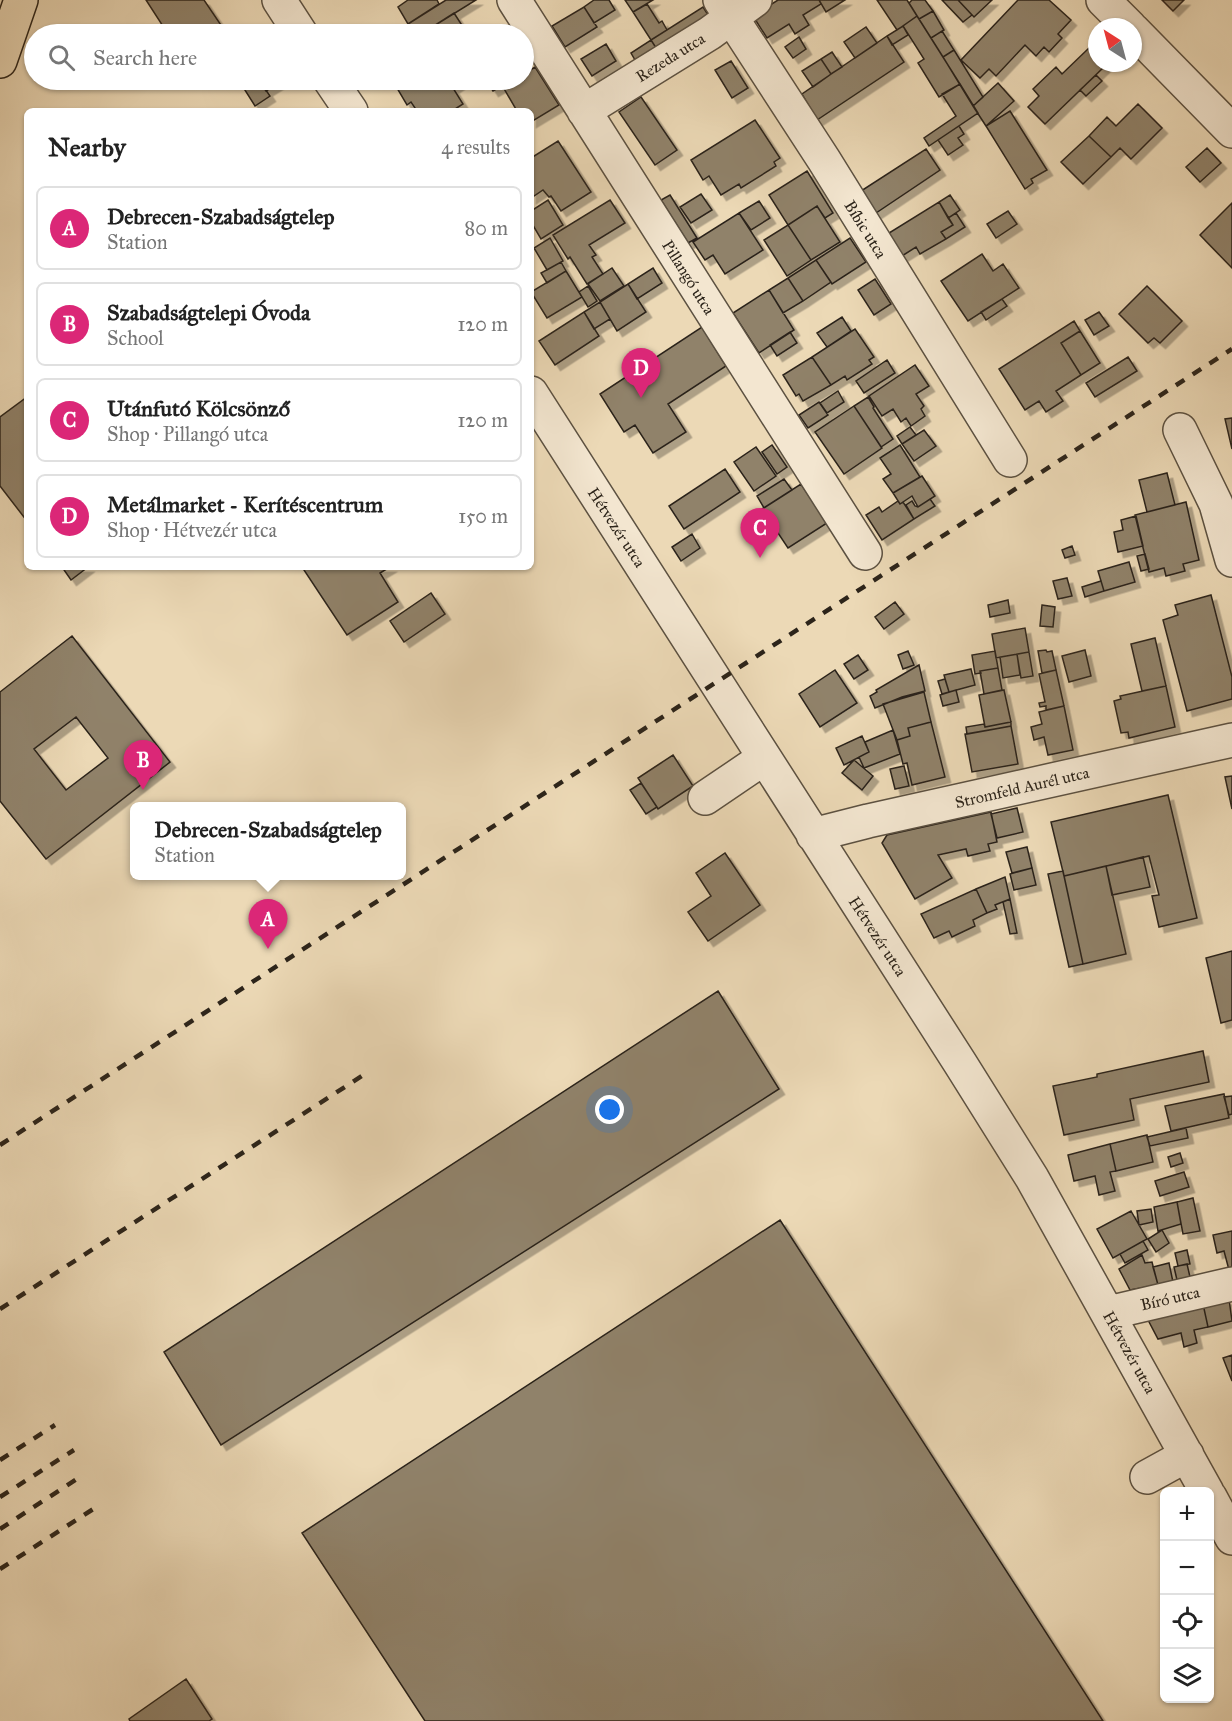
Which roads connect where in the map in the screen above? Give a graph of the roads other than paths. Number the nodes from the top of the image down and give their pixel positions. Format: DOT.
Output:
graph roads {
  1 [pos="21,0"];
  2 [pos="279,0"];
  3 [pos="514,0"];
  4 [pos="1103,0"];
  5 [pos="735,6"];
  6 [pos="1121,18"];
  7 [pos="295,24"];
  8 [pos="529,24"];
  9 [pos="534,32"];
  10 [pos="1142,39"];
  11 [pos="0,61"];
  12 [pos="337,90"];
  13 [pos="349,108"];
  14 [pos="584,111"];
  15 [pos="1232,131"];
  16 [pos="534,398"];
  17 [pos="1180,430"];
  18 [pos="1010,460"];
  19 [pos="865,554"];
  20 [pos="1232,560"];
  21 [pos="1232,740"];
  22 [pos="765,758"];
  23 [pos="705,798"];
  24 [pos="813,836"];
  25 [pos="1232,1284"];
  26 [pos="1108,1313"];
  27 [pos="1187,1455"];
  28 [pos="1147,1477"];
  29 [pos="1205,1487"];
  30 [pos="1214,1506"];
  31 [pos="1232,1538"];
  1 -- 11 [label="main road"];
  2 -- 7 [label="street"];
  3 -- 8 [label="street, Pillangó utca"];
  4 -- 6 [label="street"];
  5 -- 14 [label="street, Rezeda utca"];
  5 -- 18 [label="street, Bíbic utca"];
  9 -- 14 [label="street, Pillangó utca"];
  10 -- 15 [label="street"];
  12 -- 13 [label="street"];
  14 -- 19 [label="street, Pillangó utca"];
  16 -- 22 [label="street, Hétvezér utca"];
  17 -- 20 [label="street"];
  21 -- 24 [label="street, Stromfeld Aurél utca"];
  22 -- 23 [label="street"];
  22 -- 24 [label="street, Hétvezér utca"];
  24 -- 26 [label="street, Hétvezér utca"];
  25 -- 26 [label="street, Bíró utca"];
  26 -- 27 [label="street, Hétvezér utca"];
  27 -- 28 [label="street"];
  27 -- 29 [label="street, Hétvezér utca"];
  30 -- 31 [label="street"];
}
